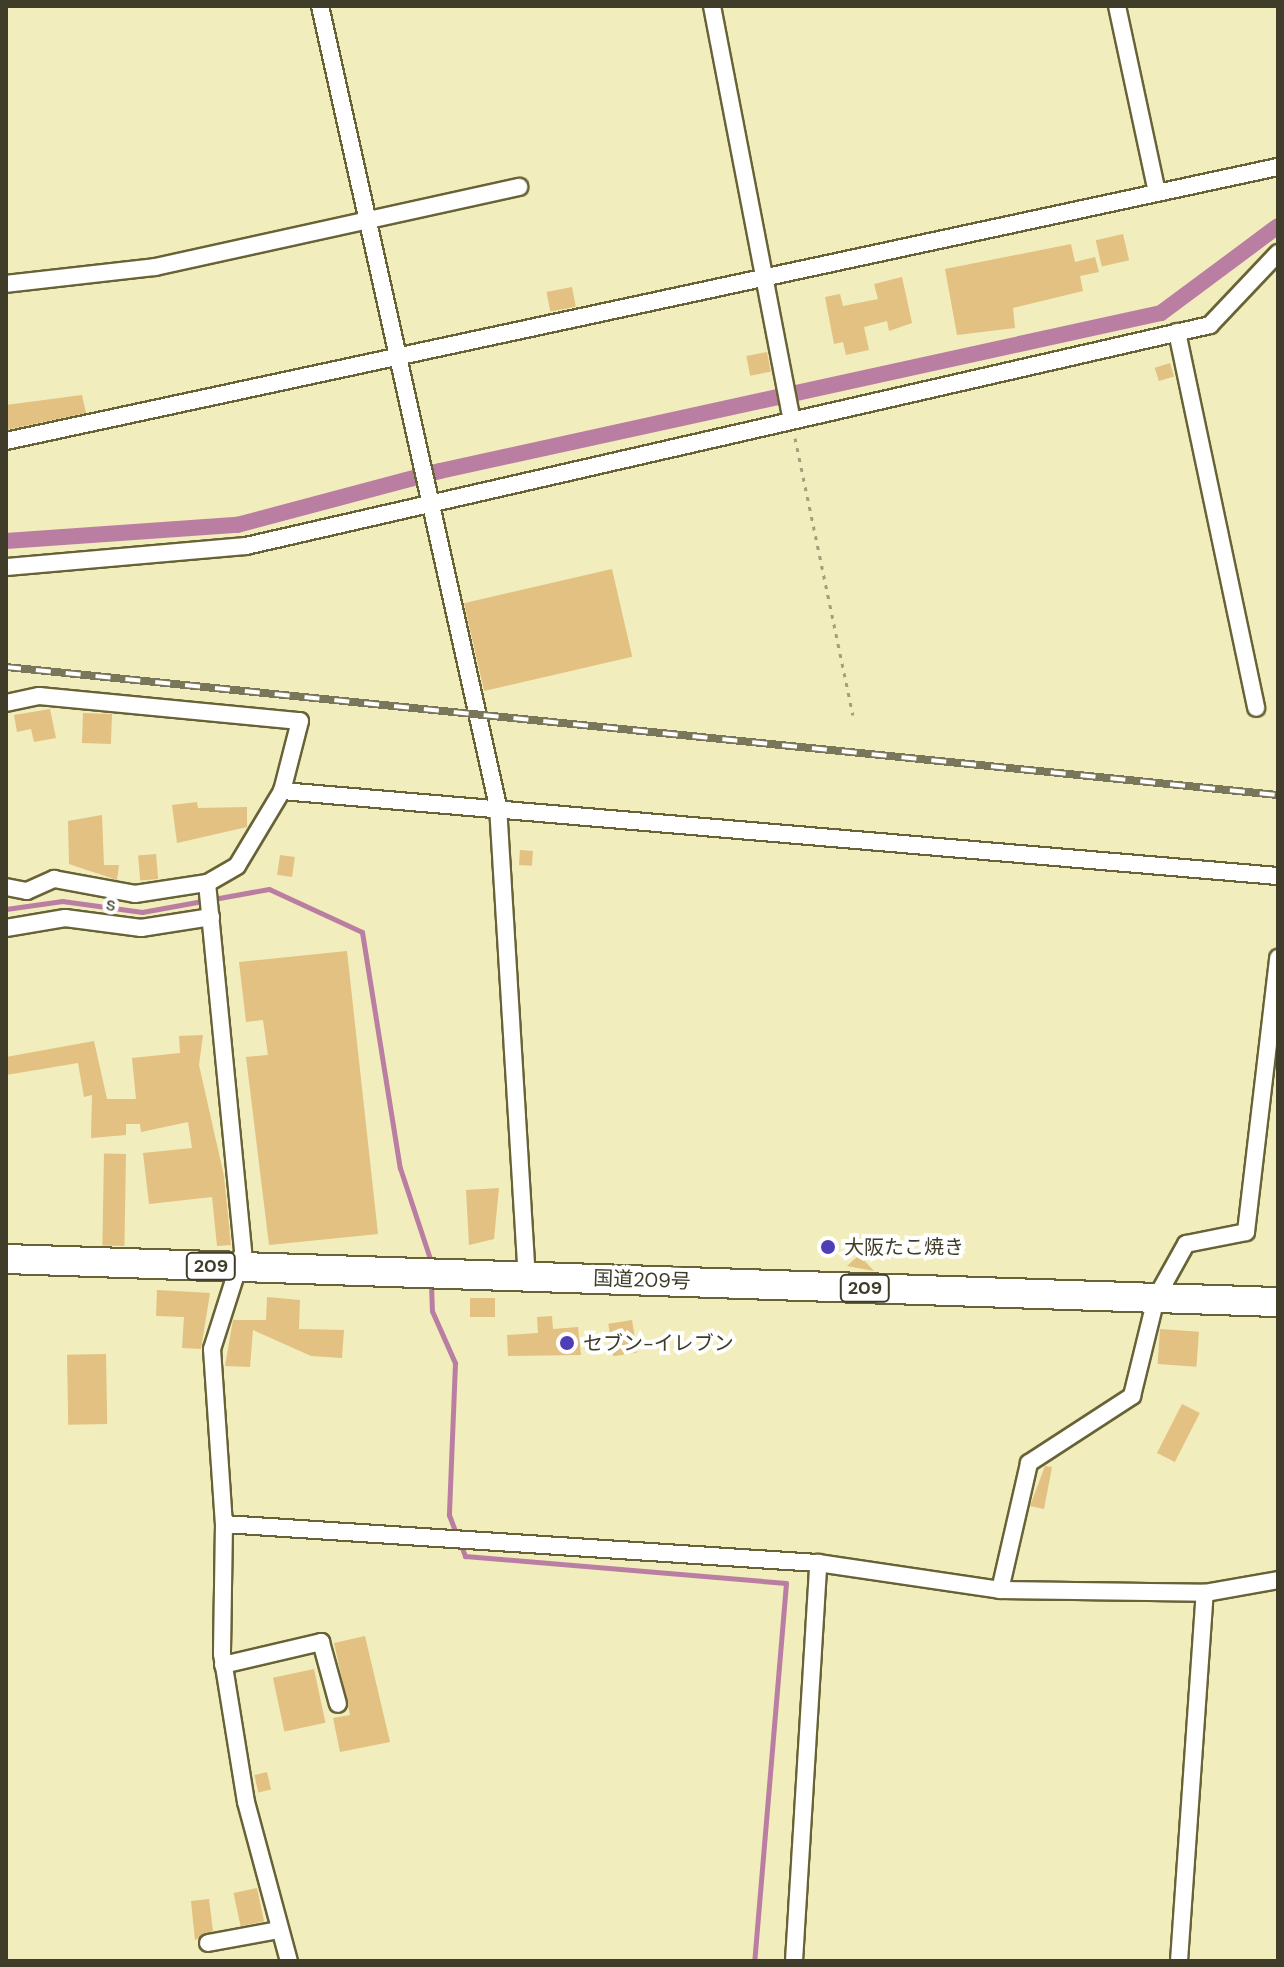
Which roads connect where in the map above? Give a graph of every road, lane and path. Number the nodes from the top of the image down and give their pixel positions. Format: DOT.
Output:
graph roads {
  1 [pos="320,6"];
  2 [pos="712,6"];
  3 [pos="1117,6"];
  4 [pos="1278,167"];
  5 [pos="519,187"];
  6 [pos="1157,193"];
  7 [pos="368,226"];
  8 [pos="1278,253"];
  9 [pos="765,278"];
  10 [pos="6,284"];
  11 [pos="1177,332"];
  12 [pos="396,357"];
  13 [pos="791,418"];
  14 [pos="6,441"];
  15 [pos="429,503"];
  16 [pos="6,567"];
  17 [pos="6,703"];
  18 [pos="1256,708"];
  19 [pos="853,715"];
  20 [pos="282,791"];
  21 [pos="498,806"];
  22 [pos="1278,876"];
  23 [pos="6,887"];
  24 [pos="209,899"];
  25 [pos="6,928"];
  26 [pos="1278,958"];
  27 [pos="6,1259"];
  28 [pos="239,1267"];
  29 [pos="527,1276"];
  30 [pos="1156,1298"];
  31 [pos="1278,1302"];
  32 [pos="224,1524"];
  33 [pos="818,1563"];
  34 [pos="1278,1580"];
  35 [pos="1000,1590"];
  36 [pos="1205,1593"];
  37 [pos="223,1665"];
  38 [pos="338,1704"];
  39 [pos="278,1930"];
  40 [pos="208,1943"];
  41 [pos="289,1961"];
  42 [pos="794,1961"];
  43 [pos="1179,1961"];
  1 -- 7 [label="street"];
  2 -- 9 [label="street"];
  3 -- 6 [label="street"];
  4 -- 6 [label="street"];
  5 -- 7 [label="street"];
  6 -- 9 [label="street"];
  7 -- 10 [label="street"];
  7 -- 12 [label="street"];
  8 -- 11 [label="street"];
  9 -- 12 [label="street"];
  9 -- 13 [label="street"];
  11 -- 13 [label="street"];
  11 -- 18 [label="street"];
  12 -- 14 [label="street"];
  12 -- 15 [label="street"];
  13 -- 15 [label="street"];
  13 -- 19 [label="path"];
  15 -- 16 [label="street"];
  15 -- 21 [label="street"];
  17 -- 20 [label="street"];
  20 -- 21 [label="street"];
  20 -- 24 [label="street"];
  21 -- 22 [label="street"];
  21 -- 29 [label="street"];
  23 -- 24 [label="street"];
  24 -- 25 [label="street, s"];
  24 -- 28 [label="street"];
  26 -- 30 [label="street"];
  27 -- 28 [label="highway, 国道209号 / 209"];
  28 -- 29 [label="highway, 国道209号 / 209"];
  28 -- 32 [label="street"];
  29 -- 30 [label="highway, 国道209号 / 209"];
  30 -- 31 [label="highway, 国道209号 / 209"];
  30 -- 35 [label="street"];
  32 -- 33 [label="street"];
  32 -- 37 [label="street"];
  33 -- 35 [label="street"];
  33 -- 42 [label="street"];
  34 -- 36 [label="street"];
  35 -- 36 [label="street"];
  36 -- 43 [label="street"];
  37 -- 38 [label="street"];
  37 -- 39 [label="street"];
  39 -- 40 [label="street"];
  39 -- 41 [label="street"];
}
